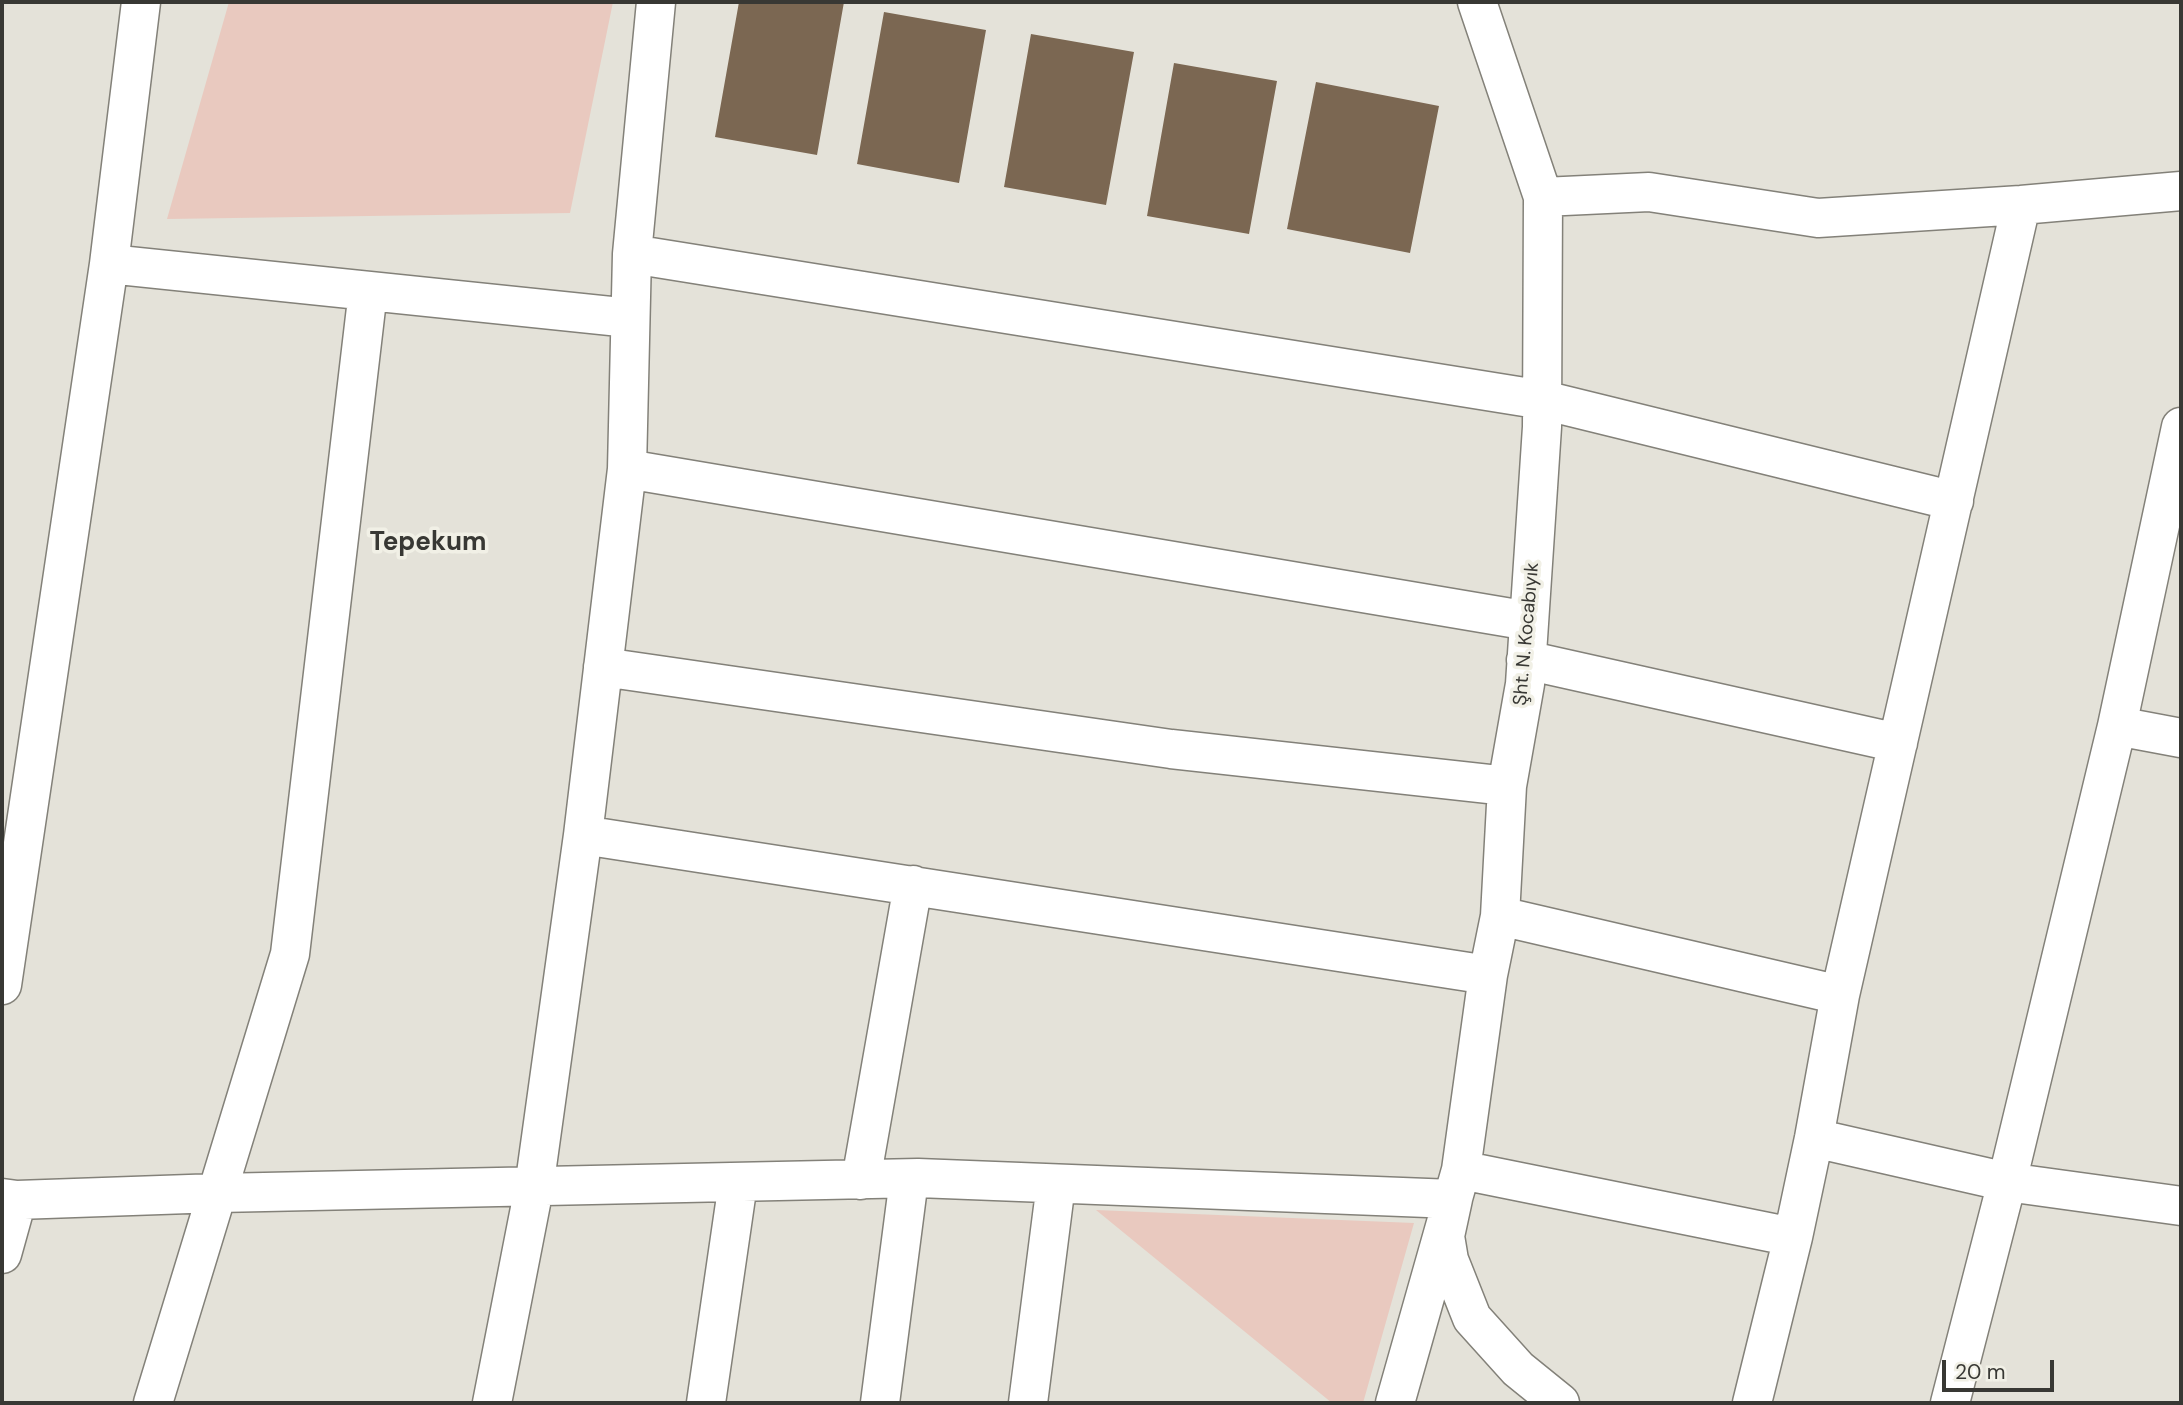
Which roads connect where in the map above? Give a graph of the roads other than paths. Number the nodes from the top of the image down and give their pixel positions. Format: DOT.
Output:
graph roads {
  1 [pos="141,2"];
  2 [pos="656,2"];
  3 [pos="1477,2"];
  4 [pos="2181,191"];
  5 [pos="1544,197"];
  6 [pos="2021,205"];
  7 [pos="632,254"];
  8 [pos="109,264"];
  9 [pos="368,291"];
  10 [pos="630,318"];
  11 [pos="1543,400"];
  12 [pos="2180,443"];
  13 [pos="627,469"];
  14 [pos="1954,501"];
  15 [pos="1529,621"];
  16 [pos="1526,660"];
  17 [pos="603,667"];
  18 [pos="2117,726"];
  19 [pos="2181,738"];
  20 [pos="1898,743"];
  21 [pos="1507,786"];
  22 [pos="583,835"];
  23 [pos="913,885"];
  24 [pos="1500,916"];
  25 [pos="1488,975"];
  26 [pos="2,985"];
  27 [pos="1840,995"];
  28 [pos="1814,1138"];
  29 [pos="909,1179"];
  30 [pos="861,1180"];
  31 [pos="2007,1182"];
  32 [pos="738,1183"];
  33 [pos="1056,1184"];
  34 [pos="1457,1184"];
  35 [pos="534,1188"];
  36 [pos="218,1193"];
  37 [pos="9,1199"];
  38 [pos="2181,1206"];
  39 [pos="1793,1237"];
  40 [pos="2,1254"];
  41 [pos="153,1403"];
  42 [pos="492,1403"];
  43 [pos="706,1403"];
  44 [pos="880,1403"];
  45 [pos="1028,1403"];
  46 [pos="1395,1403"];
  47 [pos="1560,1403"];
  48 [pos="1752,1403"];
  49 [pos="1950,1403"];
  1 -- 8 [label="street"];
  2 -- 7 [label="street"];
  3 -- 5 [label="street, Şht. N. Kocabıyık"];
  4 -- 6 [label="street"];
  5 -- 6 [label="street"];
  5 -- 11 [label="street, Şht. N. Kocabıyık"];
  6 -- 14 [label="street"];
  7 -- 10 [label="street"];
  7 -- 11 [label="street"];
  8 -- 9 [label="street"];
  8 -- 26 [label="street"];
  9 -- 10 [label="street"];
  9 -- 36 [label="street"];
  10 -- 13 [label="street"];
  11 -- 14 [label="street"];
  11 -- 15 [label="street, Şht. N. Kocabıyık"];
  12 -- 18 [label="street"];
  13 -- 15 [label="street"];
  13 -- 17 [label="street"];
  14 -- 20 [label="street"];
  15 -- 16 [label="street, Şht. N. Kocabıyık"];
  16 -- 20 [label="street"];
  16 -- 21 [label="street, Şht. N. Kocabıyık"];
  17 -- 21 [label="street"];
  17 -- 22 [label="street"];
  18 -- 19 [label="street"];
  18 -- 31 [label="street"];
  20 -- 27 [label="street"];
  21 -- 24 [label="street, Şht. N. Kocabıyık"];
  22 -- 23 [label="street"];
  22 -- 35 [label="street"];
  23 -- 25 [label="street"];
  23 -- 30 [label="street"];
  24 -- 25 [label="street, Şht. N. Kocabıyık"];
  24 -- 27 [label="street"];
  25 -- 34 [label="street, Şht. N. Kocabıyık"];
  27 -- 28 [label="street"];
  28 -- 31 [label="street"];
  28 -- 39 [label="street"];
  29 -- 30 [label="street"];
  29 -- 33 [label="street"];
  29 -- 44 [label="street"];
  30 -- 32 [label="street"];
  31 -- 38 [label="street"];
  31 -- 49 [label="street"];
  32 -- 35 [label="street"];
  32 -- 43 [label="street"];
  33 -- 34 [label="street"];
  33 -- 45 [label="street"];
  34 -- 39 [label="street"];
  34 -- 46 [label="street, Şht. N. Kocabıyık"];
  34 -- 47 [label="street"];
  35 -- 36 [label="street"];
  35 -- 42 [label="street"];
  36 -- 37 [label="street"];
  36 -- 41 [label="street"];
  37 -- 40 [label="street"];
  39 -- 48 [label="street"];
}
